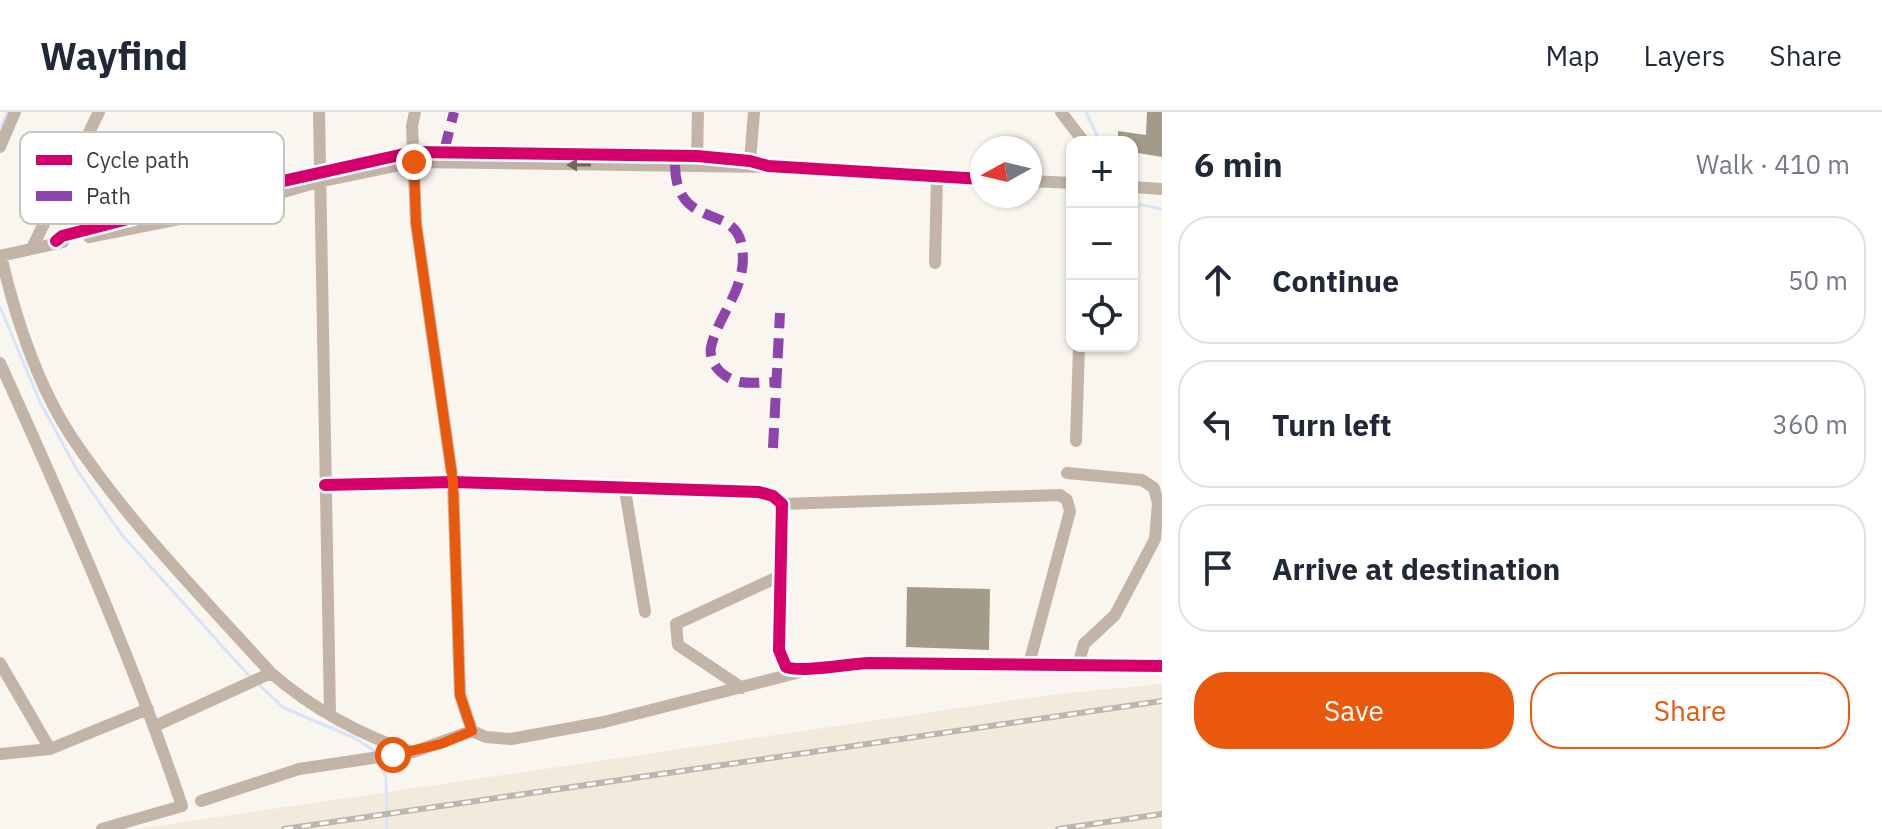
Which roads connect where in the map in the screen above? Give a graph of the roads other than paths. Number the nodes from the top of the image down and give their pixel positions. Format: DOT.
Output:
graph roads {
  1 [pos="15,112"];
  2 [pos="99,112"];
  3 [pos="319,112"];
  4 [pos="415,112"];
  5 [pos="698,112"];
  6 [pos="754,112"];
  7 [pos="1061,112"];
  8 [pos="89,132"];
  9 [pos="1079,136"];
  10 [pos="0,147"];
  11 [pos="697,156"];
  12 [pos="413,157"];
  13 [pos="750,161"];
  14 [pos="768,166"];
  15 [pos="321,176"];
  16 [pos="937,176"];
  17 [pos="970,178"];
  18 [pos="1042,182"];
  19 [pos="1066,183"];
  20 [pos="284,185"];
  21 [pos="1138,187"];
  22 [pos="1162,189"];
  23 [pos="44,224"];
  24 [pos="114,224"];
  25 [pos="33,246"];
  26 [pos="0,256"];
  27 [pos="935,263"];
  28 [pos="1079,352"];
  29 [pos="0,363"];
  30 [pos="1076,441"];
  31 [pos="1067,473"];
  32 [pos="453,482"];
  33 [pos="325,485"];
  34 [pos="625,490"];
  35 [pos="782,504"];
  36 [pos="780,576"];
  37 [pos="645,612"];
  38 [pos="0,663"];
  39 [pos="1029,664"];
  40 [pos="1078,665"];
  41 [pos="1162,666"];
  42 [pos="800,672"];
  43 [pos="268,675"];
  44 [pos="742,688"];
  45 [pos="148,709"];
  46 [pos="330,713"];
  47 [pos="155,726"];
  48 [pos="472,731"];
  49 [pos="50,749"];
  50 [pos="413,752"];
  51 [pos="0,754"];
  52 [pos="201,801"];
  53 [pos="102,829"];
  1 -- 10 [label="street"];
  2 -- 8 [label="street"];
  3 -- 15 [label="street"];
  4 -- 12 [label="street"];
  5 -- 11 [label="street"];
  6 -- 13 [label="street"];
  7 -- 9 [label="street"];
  11 -- 12 [label="street"];
  11 -- 13 [label="street"];
  14 -- 12 [label="street, one-way"];
  12 -- 15 [label="street"];
  12 -- 32 [label="street"];
  13 -- 14 [label="street"];
  14 -- 16 [label="street"];
  15 -- 20 [label="street"];
  15 -- 33 [label="street"];
  16 -- 17 [label="street"];
  16 -- 27 [label="street"];
  18 -- 19 [label="street"];
  21 -- 22 [label="street"];
  23 -- 25 [label="street"];
  24 -- 25 [label="street"];
  25 -- 26 [label="street"];
  26 -- 43 [label="street"];
  28 -- 30 [label="street"];
  29 -- 45 [label="street"];
  31 -- 40 [label="street"];
  32 -- 33 [label="street"];
  32 -- 34 [label="street"];
  32 -- 48 [label="street"];
  33 -- 46 [label="street"];
  34 -- 35 [label="street"];
  34 -- 37 [label="street"];
  35 -- 36 [label="street"];
  35 -- 39 [label="street"];
  36 -- 42 [label="street"];
  36 -- 44 [label="street"];
  38 -- 49 [label="street"];
  39 -- 40 [label="street"];
  39 -- 42 [label="street"];
  40 -- 41 [label="street"];
  42 -- 44 [label="street"];
  43 -- 46 [label="street"];
  43 -- 47 [label="street"];
  44 -- 48 [label="street"];
  45 -- 47 [label="street"];
  45 -- 49 [label="street"];
  46 -- 50 [label="street"];
  47 -- 53 [label="street"];
  48 -- 50 [label="street"];
  49 -- 51 [label="street"];
  50 -- 52 [label="street"];
}
